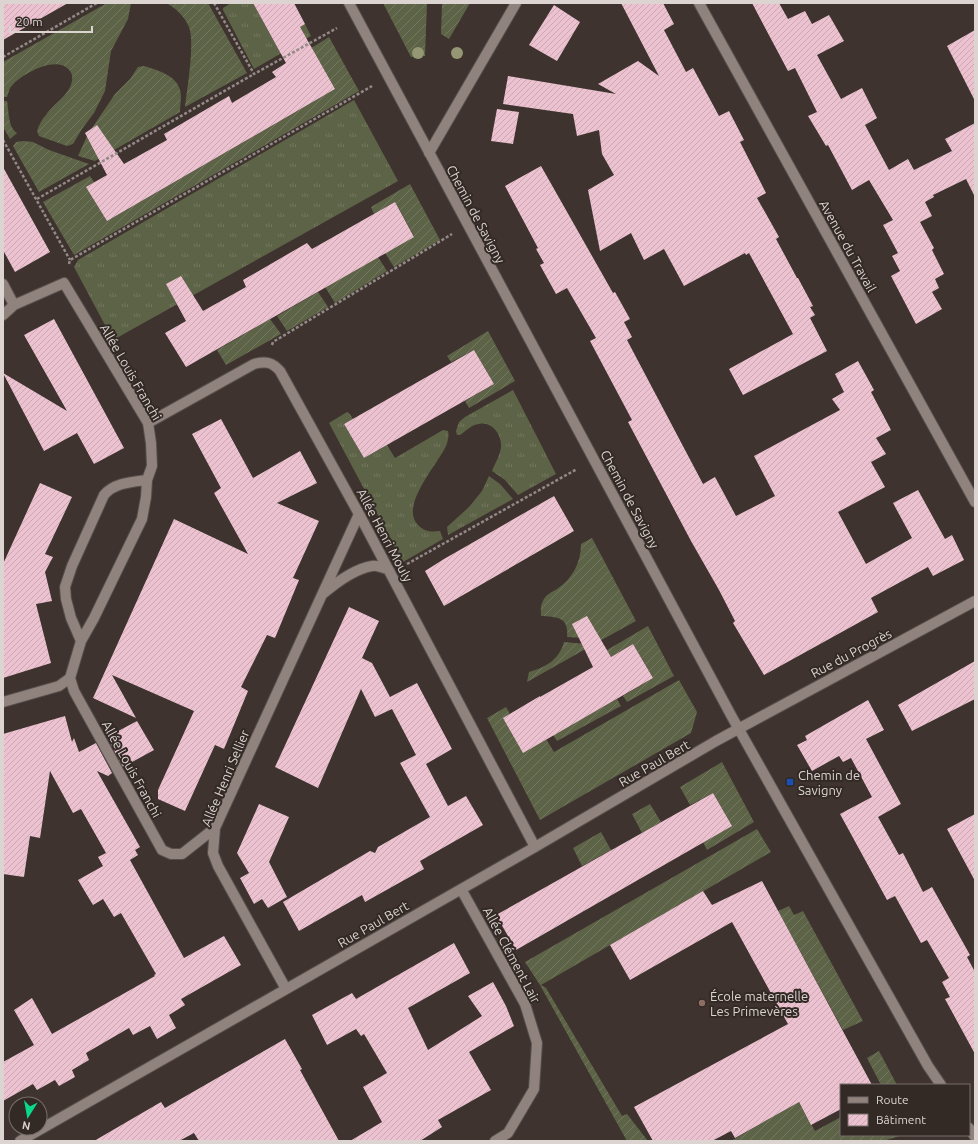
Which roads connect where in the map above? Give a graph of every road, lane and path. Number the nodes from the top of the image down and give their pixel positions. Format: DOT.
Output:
graph roads {
  1 [pos="97,3"];
  2 [pos="214,3"];
  3 [pos="349,3"];
  4 [pos="516,3"];
  5 [pos="699,3"];
  6 [pos="337,28"];
  7 [pos="3,57"];
  8 [pos="254,74"];
  9 [pos="388,77"];
  10 [pos="3,140"];
  11 [pos="430,154"];
  12 [pos="37,199"];
  13 [pos="468,225"];
  14 [pos="70,260"];
  15 [pos="64,282"];
  16 [pos="3,284"];
  17 [pos="14,305"];
  18 [pos="3,315"];
  19 [pos="264,361"];
  20 [pos="148,424"];
  21 [pos="594,460"];
  22 [pos="147,480"];
  23 [pos="975,502"];
  24 [pos="359,514"];
  25 [pos="389,571"];
  26 [pos="321,596"];
  27 [pos="975,601"];
  28 [pos="81,641"];
  29 [pos="70,678"];
  30 [pos="3,702"];
  31 [pos="739,729"];
  32 [pos="215,828"];
  33 [pos="535,847"];
  34 [pos="461,889"];
  35 [pos="286,989"];
  36 [pos="940,1084"];
  37 [pos="20,1141"];
  38 [pos="496,1141"];
  1 -- 7 [label="path"];
  2 -- 8 [label="path"];
  3 -- 9 [label="street, Chemin de Savigny"];
  4 -- 11 [label="street"];
  5 -- 23 [label="street, Avenue du Travail"];
  6 -- 8 [label="path"];
  8 -- 12 [label="path"];
  9 -- 11 [label="street, Chemin de Savigny"];
  9 -- 14 [label="path"];
  10 -- 12 [label="path"];
  11 -- 13 [label="street, Chemin de Savigny"];
  12 -- 14 [label="path"];
  13 -- 19 [label="path"];
  13 -- 21 [label="street, Chemin de Savigny"];
  14 -- 15 [label="path"];
  15 -- 17 [label="street"];
  15 -- 20 [label="street, Allée Louis Franchi"];
  16 -- 17 [label="street"];
  17 -- 18 [label="street"];
  19 -- 20 [label="street"];
  19 -- 24 [label="street, Allée Henri Mouly"];
  20 -- 22 [label="street, Allée Louis Franchi"];
  21 -- 25 [label="path"];
  21 -- 31 [label="street, Chemin de Savigny"];
  22 -- 28 [label="street, Allée Louis Franchi"];
  22 -- 28 [label="street"];
  24 -- 25 [label="street, Allée Henri Mouly"];
  24 -- 26 [label="street, Allée Henri Sellier"];
  25 -- 26 [label="street, Allée Henri Sellier"];
  25 -- 33 [label="street, Allée Henri Mouly"];
  26 -- 32 [label="street, Allée Henri Sellier"];
  27 -- 31 [label="street, Rue du Progrès"];
  28 -- 29 [label="street, Allée Louis Franchi"];
  29 -- 30 [label="street"];
  29 -- 32 [label="street, Allée Louis Franchi"];
  31 -- 33 [label="street, Rue Paul Bert"];
  31 -- 36 [label="street, Chemin de Savigny"];
  32 -- 35 [label="street, Allée Henri Sellier"];
  33 -- 34 [label="street, Rue Paul Bert"];
  34 -- 35 [label="street, Rue Paul Bert"];
  34 -- 38 [label="street, Allée Clément Lair"];
  35 -- 37 [label="street, Rue Paul Bert"];
}
